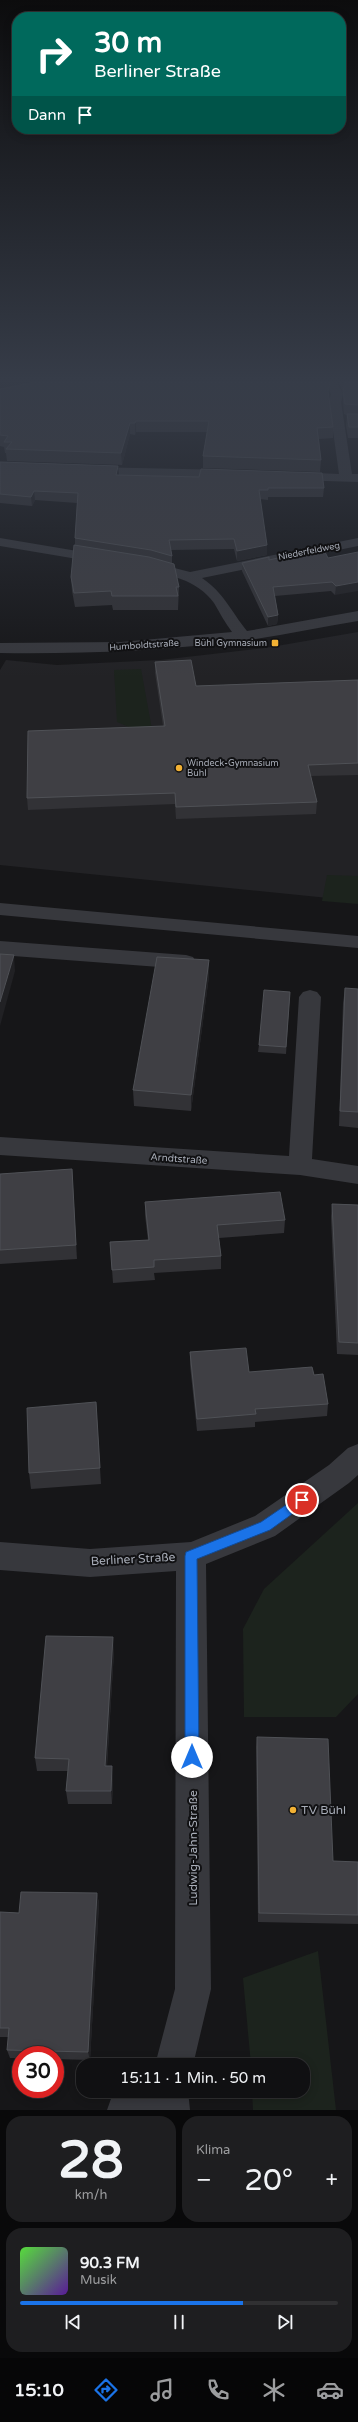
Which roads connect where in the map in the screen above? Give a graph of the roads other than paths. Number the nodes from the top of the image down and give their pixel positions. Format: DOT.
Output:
graph roads {
  1 [pos="0,542"];
  2 [pos="358,542"];
  3 [pos="190,576"];
  4 [pos="358,616"];
  5 [pos="243,636"];
  6 [pos="0,648"];
  7 [pos="0,909"];
  8 [pos="358,942"];
  9 [pos="0,948"];
  10 [pos="205,964"];
  11 [pos="310,997"];
  12 [pos="0,1146"];
  13 [pos="300,1166"];
  14 [pos="358,1175"];
  15 [pos="358,1457"];
  16 [pos="0,1556"];
  17 [pos="191,1556"];
  18 [pos="176,2058"];
  19 [pos="149,2098"];
  20 [pos="170,2098"];
  21 [pos="126,2110"];
  22 [pos="171,2110"];
  1 -- 3 [label="street"];
  2 -- 3 [label="street, Niederfeldweg"];
  3 -- 5 [label="street"];
  4 -- 5 [label="street, Humboldtstraße"];
  5 -- 6 [label="street, Humboldtstraße"];
  7 -- 8 [label="street"];
  9 -- 10 [label="street"];
  11 -- 13 [label="street"];
  12 -- 13 [label="street, Arndtstraße"];
  13 -- 14 [label="street, Arndtstraße"];
  15 -- 17 [label="street, Berliner Straße"];
  16 -- 17 [label="street, Berliner Straße"];
  17 -- 18 [label="street, Ludwig-Jahn-Straße"];
  19 -- 21 [label="street"];
  20 -- 22 [label="street"];
}
